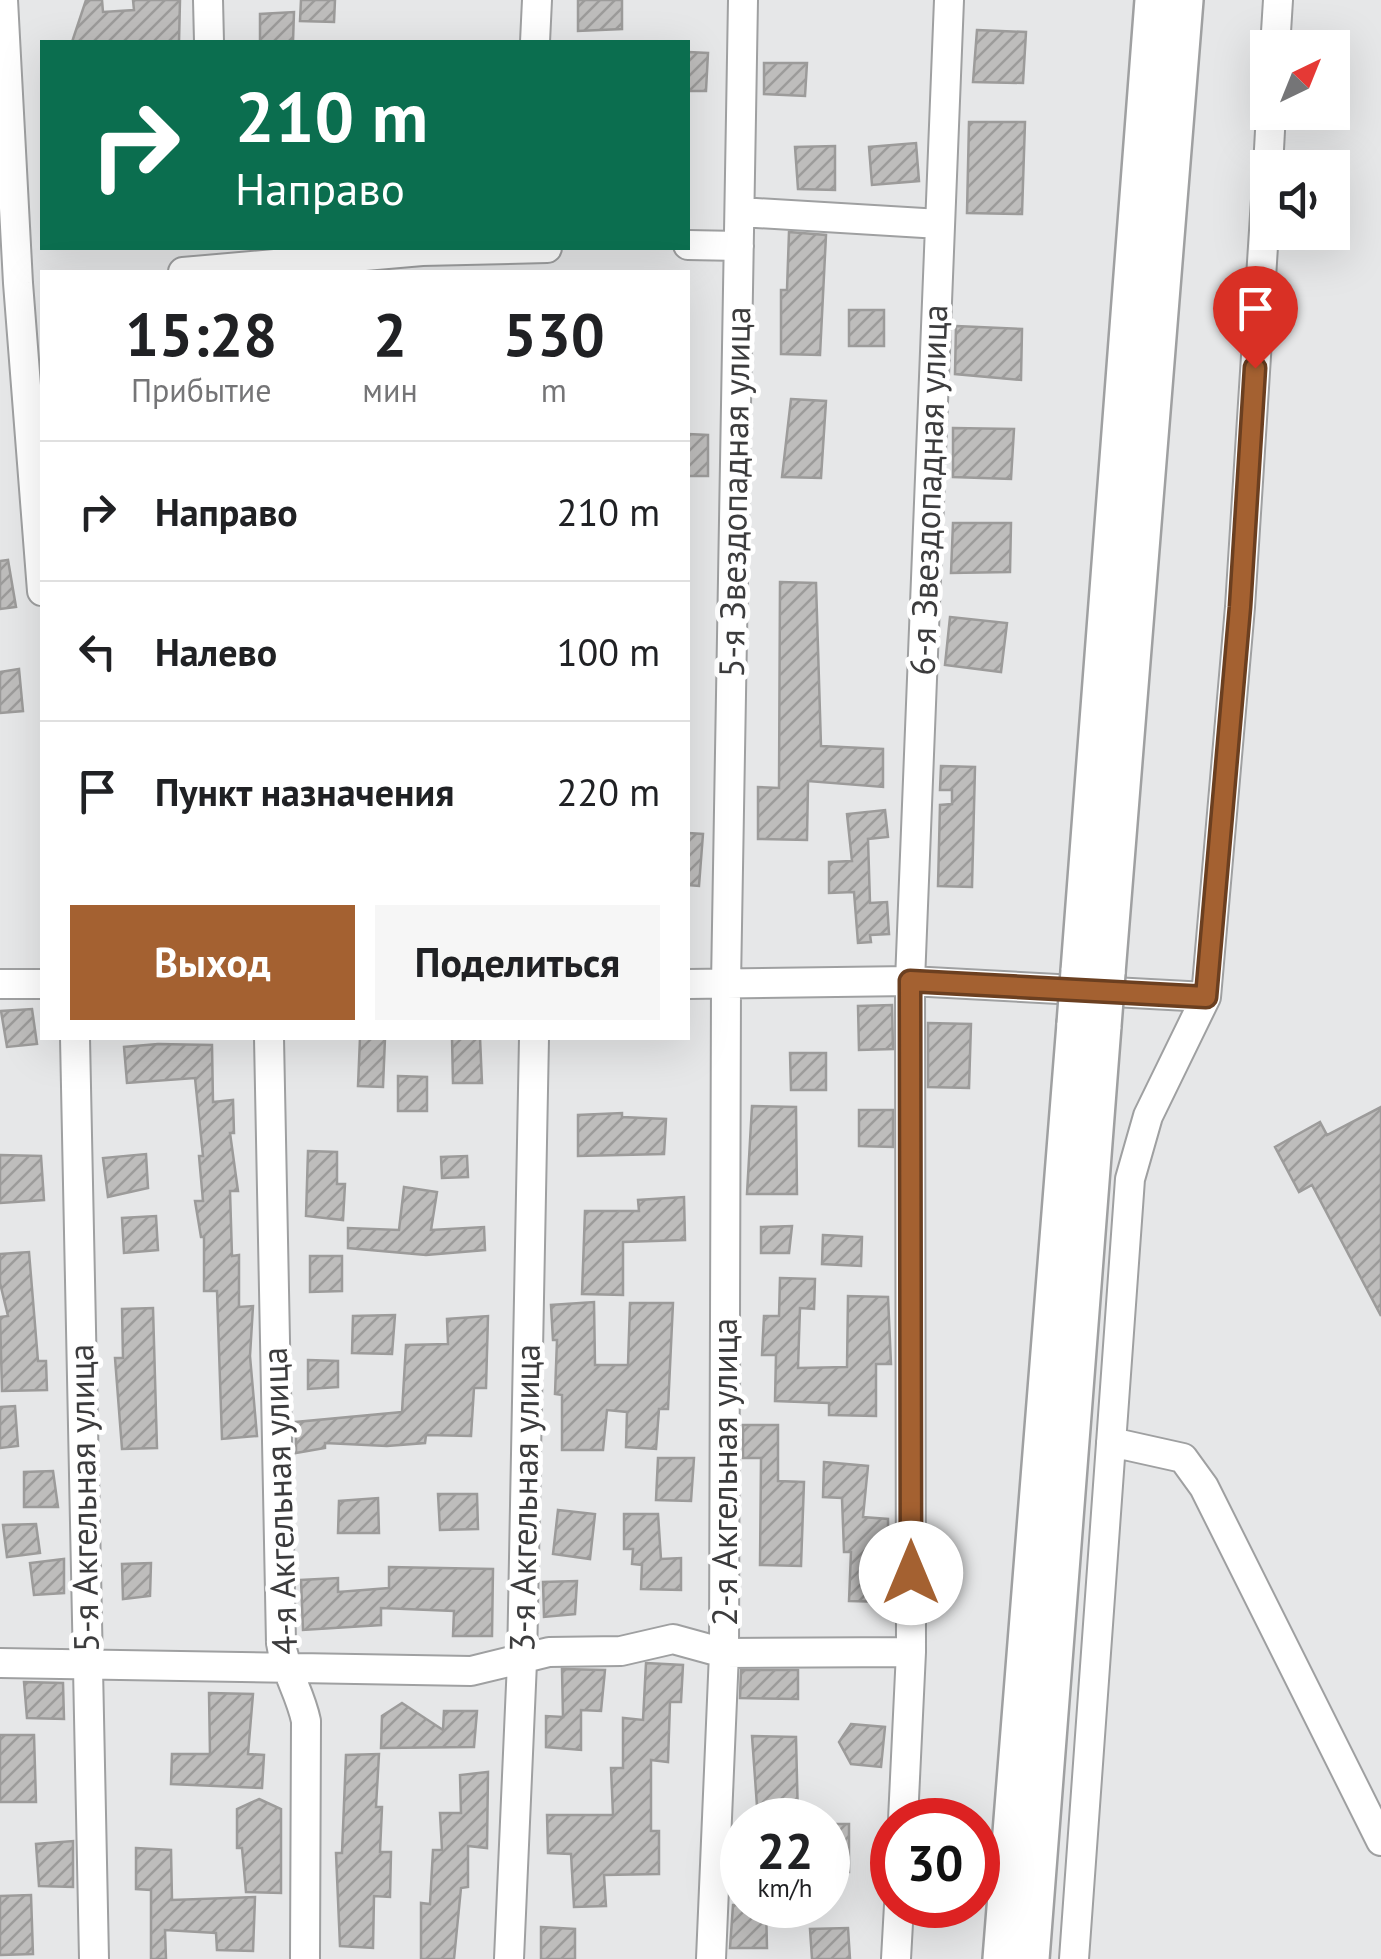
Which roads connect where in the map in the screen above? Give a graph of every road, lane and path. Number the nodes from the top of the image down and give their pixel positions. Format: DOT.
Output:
graph roads {
  1 [pos="3,0"];
  2 [pos="208,0"];
  3 [pos="537,0"];
  4 [pos="743,0"];
  5 [pos="949,0"];
  6 [pos="1153,0"];
  7 [pos="1185,0"];
  8 [pos="1278,0"];
  9 [pos="1276,30"];
  10 [pos="209,40"];
  11 [pos="532,40"];
  12 [pos="740,212"];
  13 [pos="940,224"];
  14 [pos="690,244"];
  15 [pos="739,246"];
  16 [pos="480,250"];
  17 [pos="1263,250"];
  18 [pos="207,270"];
  19 [pos="20,283"];
  20 [pos="40,563"];
  21 [pos="1093,972"];
  22 [pos="910,981"];
  23 [pos="0,984"];
  24 [pos="40,984"];
  25 [pos="690,984"];
  26 [pos="726,984"];
  27 [pos="1206,997"];
  28 [pos="1089,1025"];
  29 [pos="75,1040"];
  30 [pos="269,1040"];
  31 [pos="534,1040"];
  32 [pos="1111,1442"];
  33 [pos="911,1652"];
  34 [pos="724,1653"];
  35 [pos="522,1662"];
  36 [pos="0,1663"];
  37 [pos="88,1665"];
  38 [pos="285,1671"];
  39 [pos="904,1798"];
  40 [pos="1381,1841"];
  41 [pos="897,1928"];
  42 [pos="94,1959"];
  43 [pos="305,1959"];
  44 [pos="509,1959"];
  45 [pos="711,1959"];
  46 [pos="896,1959"];
  47 [pos="1001,1959"];
  48 [pos="1031,1959"];
  49 [pos="1074,1959"];
  1 -- 19 [label="street"];
  2 -- 10 [label="street"];
  3 -- 11 [label="street"];
  4 -- 12 [label="street, 5-я Звездопадная улица"];
  5 -- 13 [label="street, 6-я Звездопадная улица"];
  6 -- 21 [label="main road"];
  7 -- 21 [label="main road"];
  8 -- 9 [label="street"];
  12 -- 13 [label="street"];
  12 -- 15 [label="street, 5-я Звездопадная улица"];
  13 -- 22 [label="street, 6-я Звездопадная улица"];
  14 -- 15 [label="street"];
  15 -- 26 [label="street, 5-я Звездопадная улица"];
  16 -- 18 [label="street"];
  17 -- 27 [label="street"];
  19 -- 20 [label="street"];
  21 -- 28 [label="main road, bridge"];
  22 -- 26 [label="street"];
  22 -- 27 [label="street"];
  22 -- 33 [label="street, 6-я Звездопадная улица"];
  23 -- 24 [label="street"];
  25 -- 26 [label="street"];
  26 -- 34 [label="street, 2-я Акгельная улица"];
  27 -- 32 [label="street"];
  28 -- 47 [label="main road"];
  28 -- 48 [label="main road"];
  29 -- 37 [label="street, 5-я Акгельная улица"];
  30 -- 38 [label="street, 4-я Акгельная улица"];
  31 -- 35 [label="street, 3-я Акгельная улица"];
  32 -- 40 [label="street"];
  32 -- 49 [label="street"];
  33 -- 34 [label="street"];
  33 -- 39 [label="street, 6-я Звездопадная улица"];
  34 -- 35 [label="street"];
  34 -- 45 [label="street, 2-я Акгельная улица"];
  35 -- 38 [label="street"];
  35 -- 44 [label="street, 3-я Акгельная улица"];
  36 -- 37 [label="street"];
  37 -- 38 [label="street"];
  37 -- 42 [label="street, 5-я Акгельная улица"];
  38 -- 43 [label="street, 4-я Акгельная улица"];
  41 -- 46 [label="street"];
}
